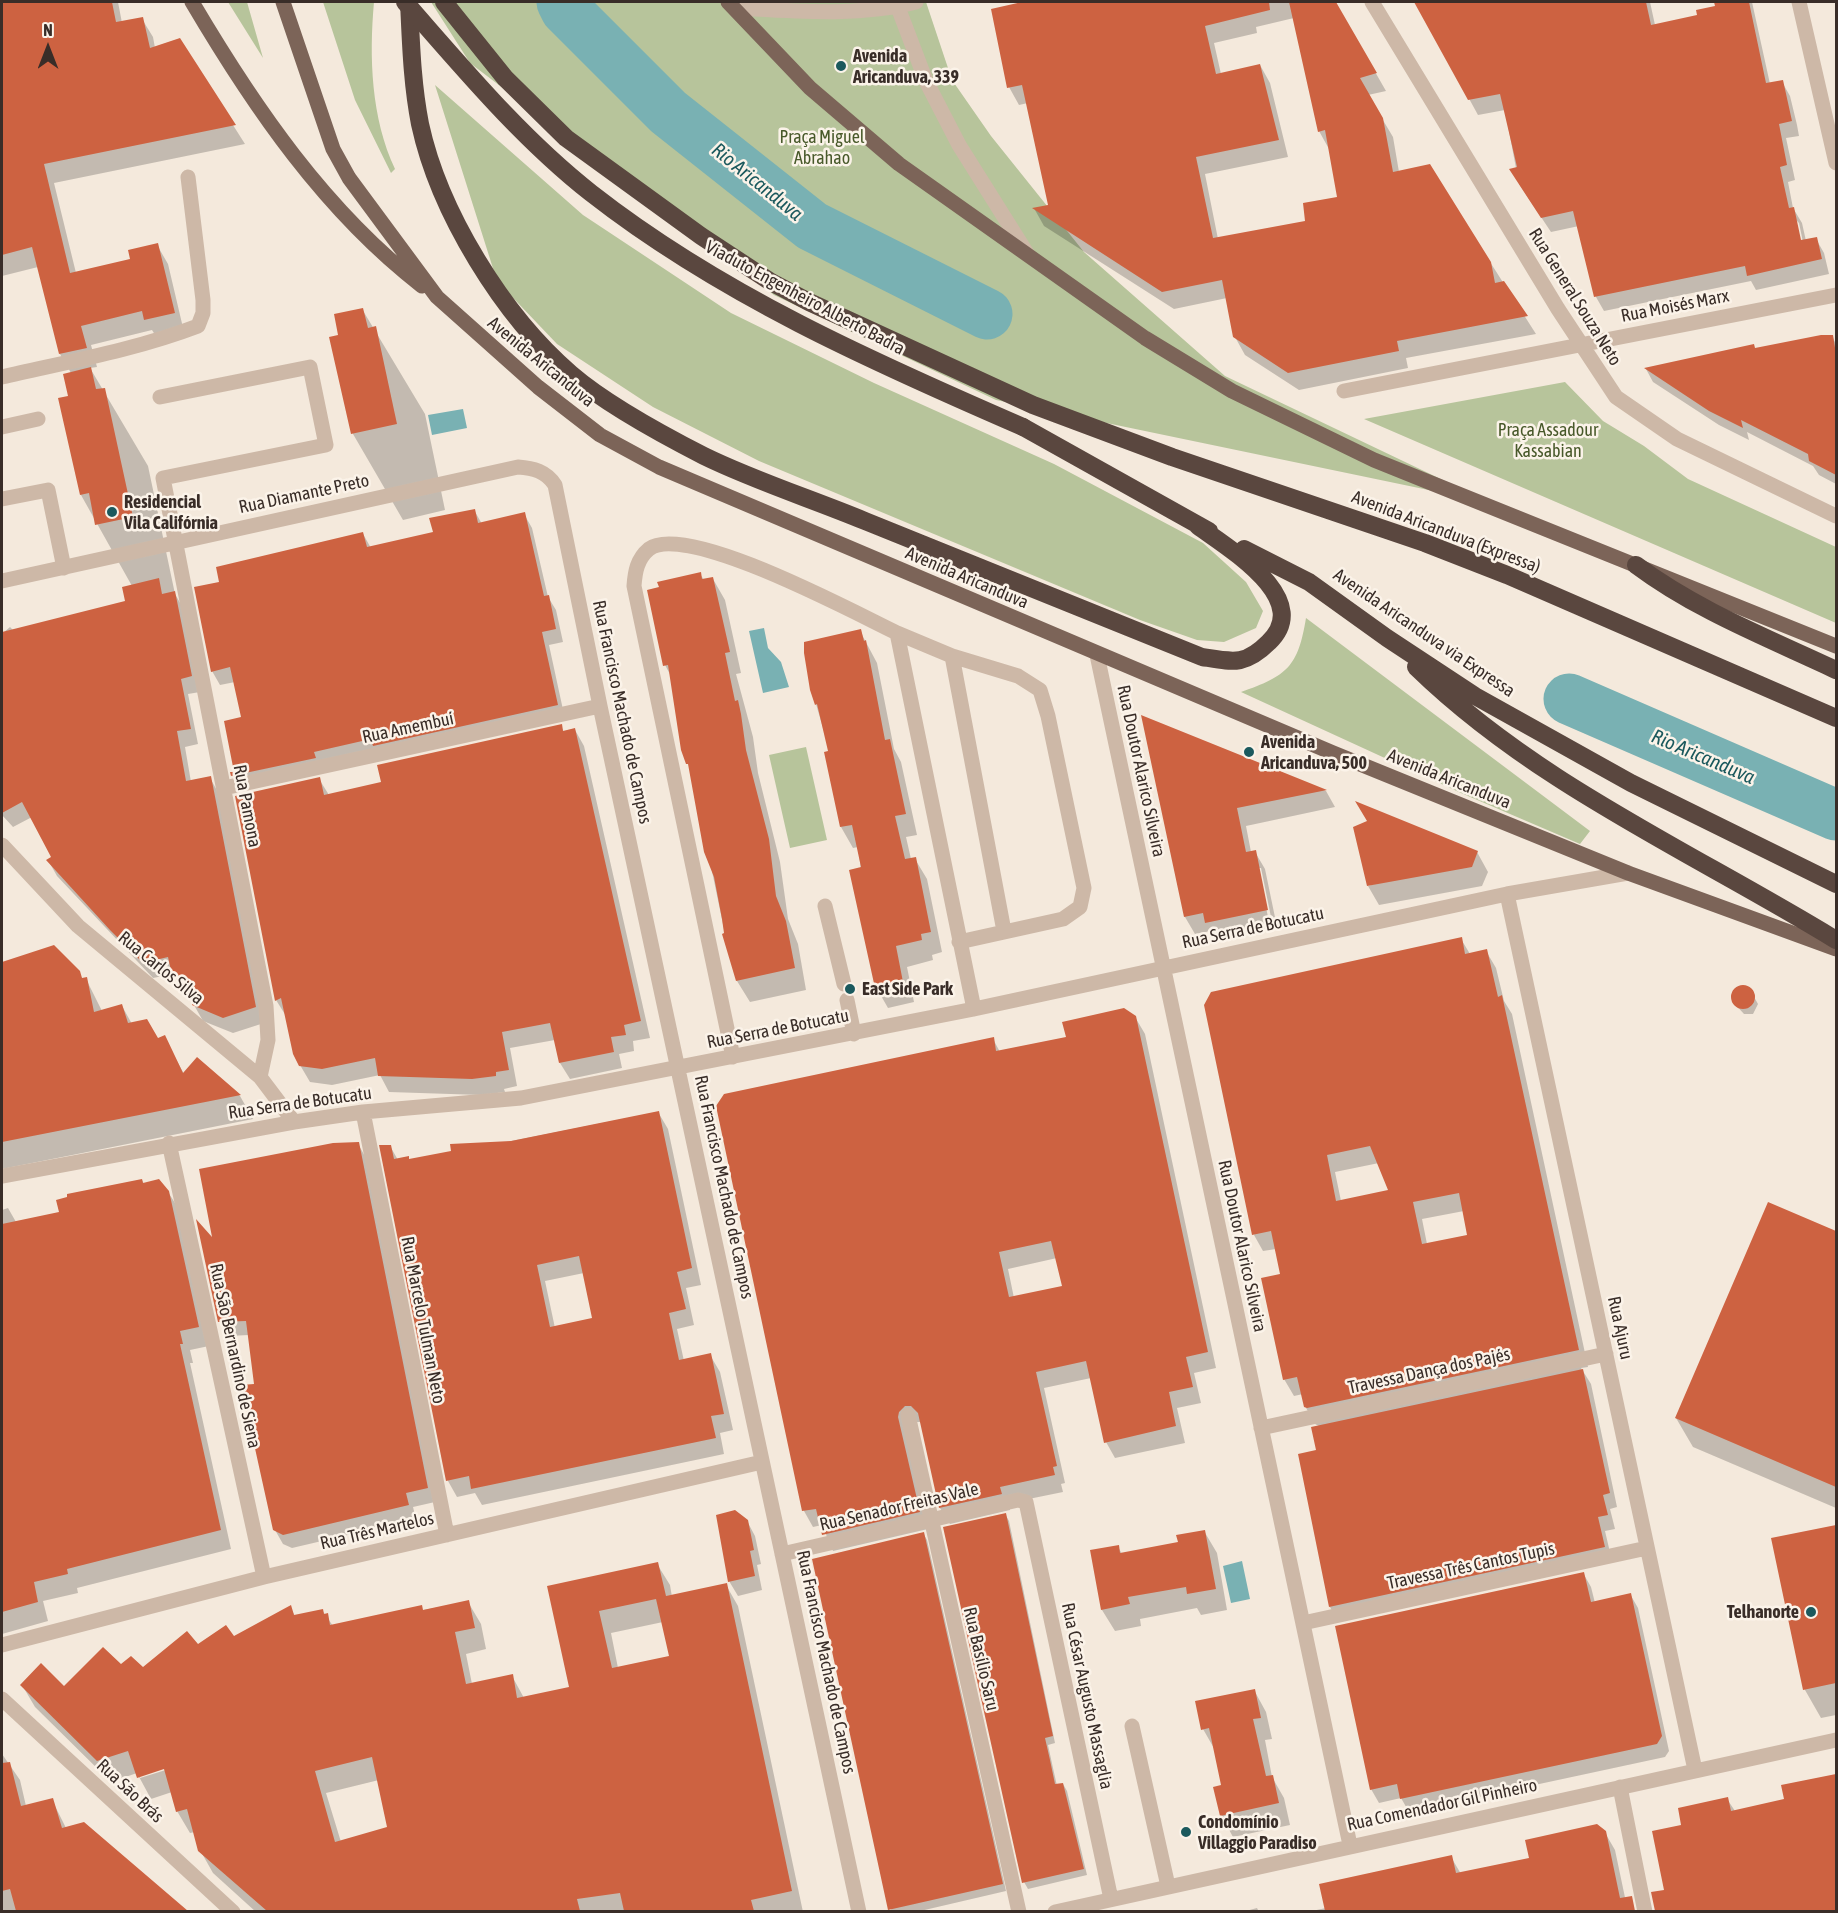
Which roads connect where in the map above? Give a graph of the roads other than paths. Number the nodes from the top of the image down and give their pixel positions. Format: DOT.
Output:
graph roads {
  1 [pos="192,2"];
  2 [pos="283,2"];
  3 [pos="407,2"];
  4 [pos="444,2"];
  5 [pos="916,2"];
  6 [pos="1372,2"];
  7 [pos="1800,2"];
  8 [pos="896,4"];
  9 [pos="731,5"];
  10 [pos="1836,163"];
  11 [pos="188,177"];
  12 [pos="1030,257"];
  13 [pos="1836,294"];
  14 [pos="437,297"];
  15 [pos="1580,344"];
  16 [pos="2,377"];
  17 [pos="1344,391"];
  18 [pos="160,397"];
  19 [pos="1033,405"];
  20 [pos="38,419"];
  21 [pos="2,427"];
  22 [pos="1023,427"];
  23 [pos="545,474"];
  24 [pos="2,499"];
  25 [pos="1836,516"];
  26 [pos="1198,526"];
  27 [pos="176,542"];
  28 [pos="1636,565"];
  29 [pos="64,568"];
  30 [pos="2,581"];
  31 [pos="897,633"];
  32 [pos="1387,638"];
  33 [pos="1836,646"];
  34 [pos="1096,655"];
  35 [pos="952,656"];
  36 [pos="1836,670"];
  37 [pos="600,706"];
  38 [pos="1836,718"];
  39 [pos="224,788"];
  40 [pos="2,845"];
  41 [pos="1628,873"];
  42 [pos="1836,885"];
  43 [pos="1507,894"];
  44 [pos="825,906"];
  45 [pos="1004,931"];
  46 [pos="1836,940"];
  47 [pos="959,942"];
  48 [pos="1836,949"];
  49 [pos="1163,967"];
  50 [pos="844,984"];
  51 [pos="847,1000"];
  52 [pos="974,1009"];
  53 [pos="854,1034"];
  54 [pos="733,1057"];
  55 [pos="678,1069"];
  56 [pos="260,1077"];
  57 [pos="363,1112"];
  58 [pos="294,1122"];
  59 [pos="169,1143"];
  60 [pos="2,1176"];
  61 [pos="1606,1354"];
  62 [pos="908,1415"];
  63 [pos="1261,1428"];
  64 [pos="762,1462"];
  65 [pos="1025,1501"];
  66 [pos="931,1521"];
  67 [pos="447,1535"];
  68 [pos="1647,1548"];
  69 [pos="782,1554"];
  70 [pos="264,1577"];
  71 [pos="1303,1623"];
  72 [pos="2,1646"];
  73 [pos="2,1699"];
  74 [pos="1132,1725"];
  75 [pos="1836,1740"];
  76 [pos="1695,1770"];
  77 [pos="1620,1787"];
  78 [pos="1350,1845"];
  79 [pos="1168,1886"];
  80 [pos="1111,1899"];
  81 [pos="233,1911"];
  82 [pos="859,1911"];
  83 [pos="1019,1911"];
  84 [pos="1055,1911"];
  85 [pos="1645,1911"];
  1 -- 14 [label="main road"];
  2 -- 14 [label="main road, Avenida Aricanduva"];
  3 -- 22 [label="highway, Viaduto Engenheiro Alberto Badra, bridge"];
  3 -- 26 [label="highway"];
  4 -- 19 [label="highway, Viaduto Engenheiro Alberto Badra"];
  5 -- 8 [label="street"];
  6 -- 15 [label="street, Rua General Souza Neto"];
  7 -- 10 [label="street"];
  8 -- 9 [label="street"];
  8 -- 12 [label="street"];
  9 -- 12 [label="main road"];
  11 -- 16 [label="street"];
  12 -- 28 [label="main road"];
  13 -- 15 [label="street, Rua Moisés Marx"];
  14 -- 34 [label="main road, Avenida Aricanduva"];
  15 -- 17 [label="street, Rua Moisés Marx"];
  15 -- 25 [label="street, Rua General Souza Neto"];
  18 -- 27 [label="street, Rua Pamona"];
  19 -- 38 [label="highway, Avenida Aricanduva (Expressa)"];
  20 -- 21 [label="street"];
  22 -- 26 [label="highway, Avenida Aricanduva via Expressa"];
  23 -- 27 [label="street, Rua Diamante Preto"];
  23 -- 37 [label="street, Rua Francisco Machado de Campos"];
  24 -- 29 [label="street"];
  26 -- 32 [label="highway, Avenida Aricanduva via Expressa"];
  27 -- 29 [label="street, Rua Diamante Preto"];
  27 -- 39 [label="street, Rua Pamona"];
  28 -- 33 [label="main road"];
  28 -- 36 [label="highway"];
  29 -- 30 [label="street, Rua Diamante Preto"];
  31 -- 35 [label="street"];
  31 -- 47 [label="street"];
  31 -- 54 [label="street"];
  32 -- 42 [label="highway, Avenida Aricanduva via Expressa"];
  32 -- 46 [label="highway"];
  34 -- 41 [label="main road, Avenida Aricanduva"];
  34 -- 49 [label="street, Rua Doutor Alarico Silveira"];
  35 -- 45 [label="street"];
  35 -- 45 [label="street"];
  37 -- 39 [label="street, Rua Amembuí"];
  37 -- 55 [label="street, Rua Francisco Machado de Campos"];
  39 -- 56 [label="street, Rua Pamona"];
  40 -- 56 [label="street, Rua Carlos Silva"];
  41 -- 43 [label="street, Rua Serra de Botucatu"];
  41 -- 48 [label="main road, Avenida Aricanduva"];
  43 -- 49 [label="street, Rua Serra de Botucatu"];
  43 -- 61 [label="street, Rua Ajuru"];
  44 -- 50 [label="street"];
  45 -- 47 [label="street"];
  47 -- 52 [label="street"];
  49 -- 52 [label="street, Rua Serra de Botucatu"];
  49 -- 63 [label="street, Rua Doutor Alarico Silveira"];
  51 -- 53 [label="street"];
  52 -- 53 [label="street, Rua Serra de Botucatu"];
  53 -- 54 [label="street, Rua Serra de Botucatu"];
  54 -- 55 [label="street, Rua Serra de Botucatu"];
  55 -- 57 [label="street, Rua Serra de Botucatu"];
  55 -- 64 [label="street, Rua Francisco Machado de Campos"];
  56 -- 58 [label="street, Rua Carlos Silva"];
  57 -- 58 [label="street, Rua Serra de Botucatu"];
  57 -- 67 [label="street, Rua Marcelo Tulman Neto"];
  58 -- 59 [label="street, Rua Serra de Botucatu"];
  59 -- 60 [label="street, Rua Serra de Botucatu"];
  59 -- 70 [label="street, Rua São Bernardino de Siena"];
  61 -- 63 [label="street, Travessa Dança dos Pajés"];
  61 -- 68 [label="street, Rua Ajuru"];
  62 -- 66 [label="street, Rua Basílio Saru"];
  63 -- 71 [label="street, Rua Doutor Alarico Silveira"];
  64 -- 67 [label="street, Rua Três Martelos"];
  64 -- 69 [label="street, Rua Francisco Machado de Campos"];
  65 -- 66 [label="street, Rua Senador Freitas Vale"];
  65 -- 80 [label="street, Rua César Augusto Massaglia"];
  66 -- 69 [label="street, Rua Senador Freitas Vale"];
  66 -- 83 [label="street, Rua Basílio Saru"];
  67 -- 70 [label="street, Rua Três Martelos"];
  68 -- 71 [label="street, Travessa Três Cantos Tupis"];
  68 -- 76 [label="street, Rua Ajuru"];
  69 -- 82 [label="street, Rua Francisco Machado de Campos"];
  70 -- 72 [label="street, Rua Três Martelos"];
  71 -- 78 [label="street, Rua Doutor Alarico Silveira"];
  73 -- 81 [label="street, Rua São Brás"];
  74 -- 79 [label="street"];
  75 -- 76 [label="street, Rua Comendador Gil Pinheiro"];
  76 -- 77 [label="street, Rua Comendador Gil Pinheiro"];
  77 -- 78 [label="street, Rua Comendador Gil Pinheiro"];
  77 -- 85 [label="street"];
  78 -- 79 [label="street, Rua Comendador Gil Pinheiro"];
  79 -- 80 [label="street, Rua Comendador Gil Pinheiro"];
  80 -- 84 [label="street, Rua Comendador Gil Pinheiro"];
}
